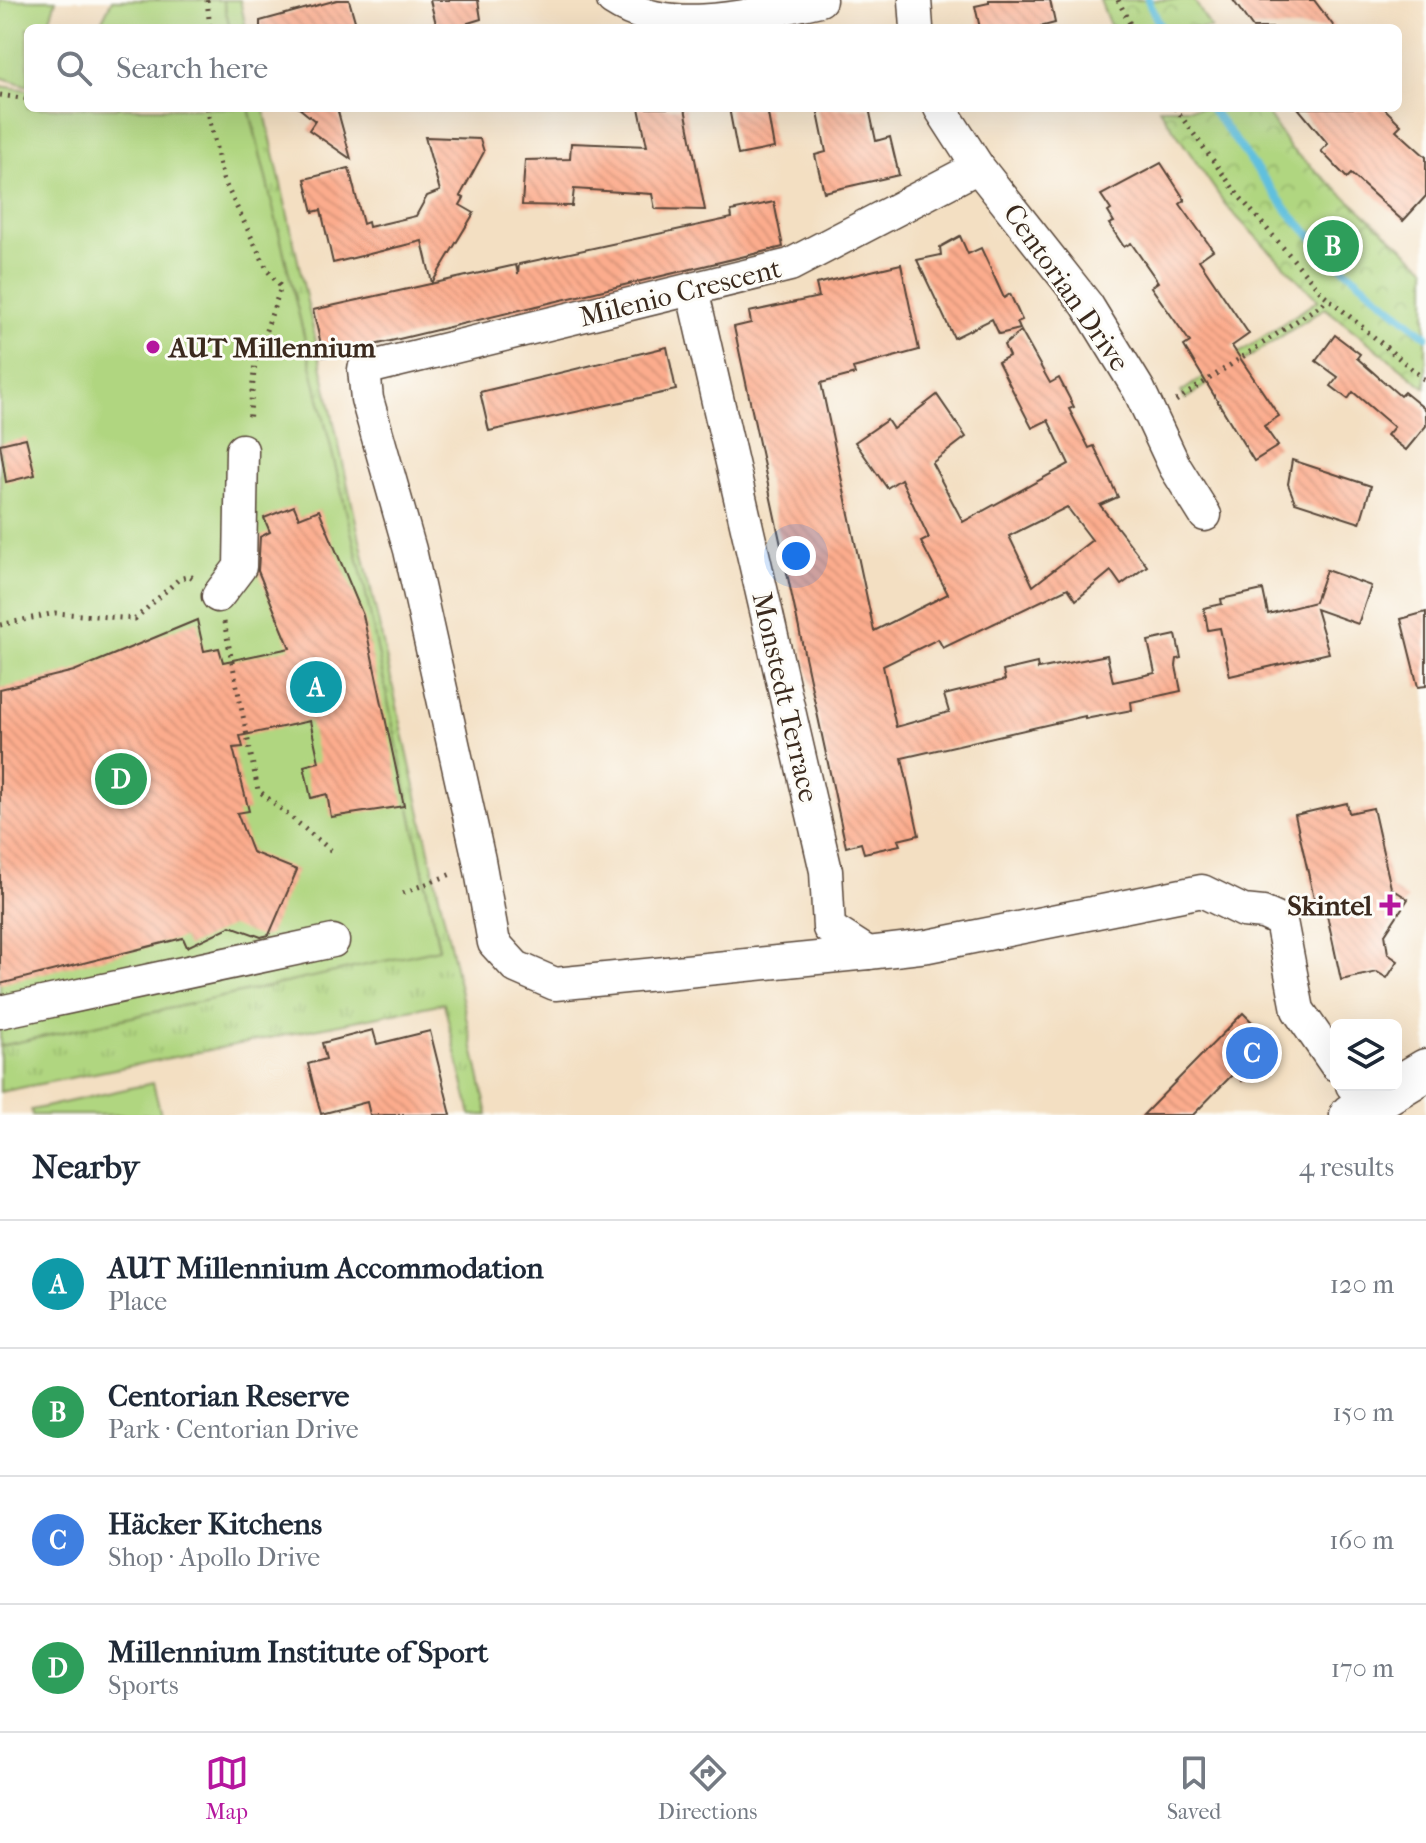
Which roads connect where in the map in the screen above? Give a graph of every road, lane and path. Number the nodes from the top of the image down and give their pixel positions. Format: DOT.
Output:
graph roads {
  1 [pos="207,0"];
  2 [pos="613,0"];
  3 [pos="820,0"];
  4 [pos="915,0"];
  5 [pos="1118,0"];
  6 [pos="210,24"];
  7 [pos="917,24"];
  8 [pos="1130,24"];
  9 [pos="0,95"];
  10 [pos="24,98"];
  11 [pos="208,112"];
  12 [pos="943,112"];
  13 [pos="1178,112"];
  14 [pos="978,167"];
  15 [pos="692,289"];
  16 [pos="1328,300"];
  17 [pos="1426,381"];
  18 [pos="1152,418"];
  19 [pos="242,450"];
  20 [pos="1205,515"];
  21 [pos="218,596"];
  22 [pos="0,625"];
  23 [pos="333,852"];
  24 [pos="479,860"];
  25 [pos="403,893"];
  26 [pos="333,941"];
  27 [pos="868,953"];
  28 [pos="0,1012"];
  29 [pos="1330,1056"];
  30 [pos="1426,1070"];
  31 [pos="1357,1101"];
  1 -- 6 [label="path"];
  2 -- 3 [label="street"];
  4 -- 7 [label="street"];
  5 -- 8 [label="path"];
  9 -- 10 [label="path"];
  11 -- 19 [label="path"];
  12 -- 14 [label="street, Centorian Drive"];
  13 -- 16 [label="path"];
  14 -- 15 [label="street, Milenio Crescent"];
  14 -- 18 [label="street, Centorian Drive"];
  15 -- 24 [label="street, Milenio Crescent"];
  15 -- 27 [label="street, Monstedt Terrace"];
  16 -- 17 [label="path"];
  16 -- 18 [label="path"];
  18 -- 20 [label="street, Centorian Drive"];
  19 -- 21 [label="street"];
  21 -- 22 [label="path"];
  21 -- 23 [label="path"];
  24 -- 25 [label="path"];
  24 -- 27 [label="street"];
  26 -- 28 [label="street"];
  27 -- 29 [label="street"];
  30 -- 31 [label="main road"];
}
